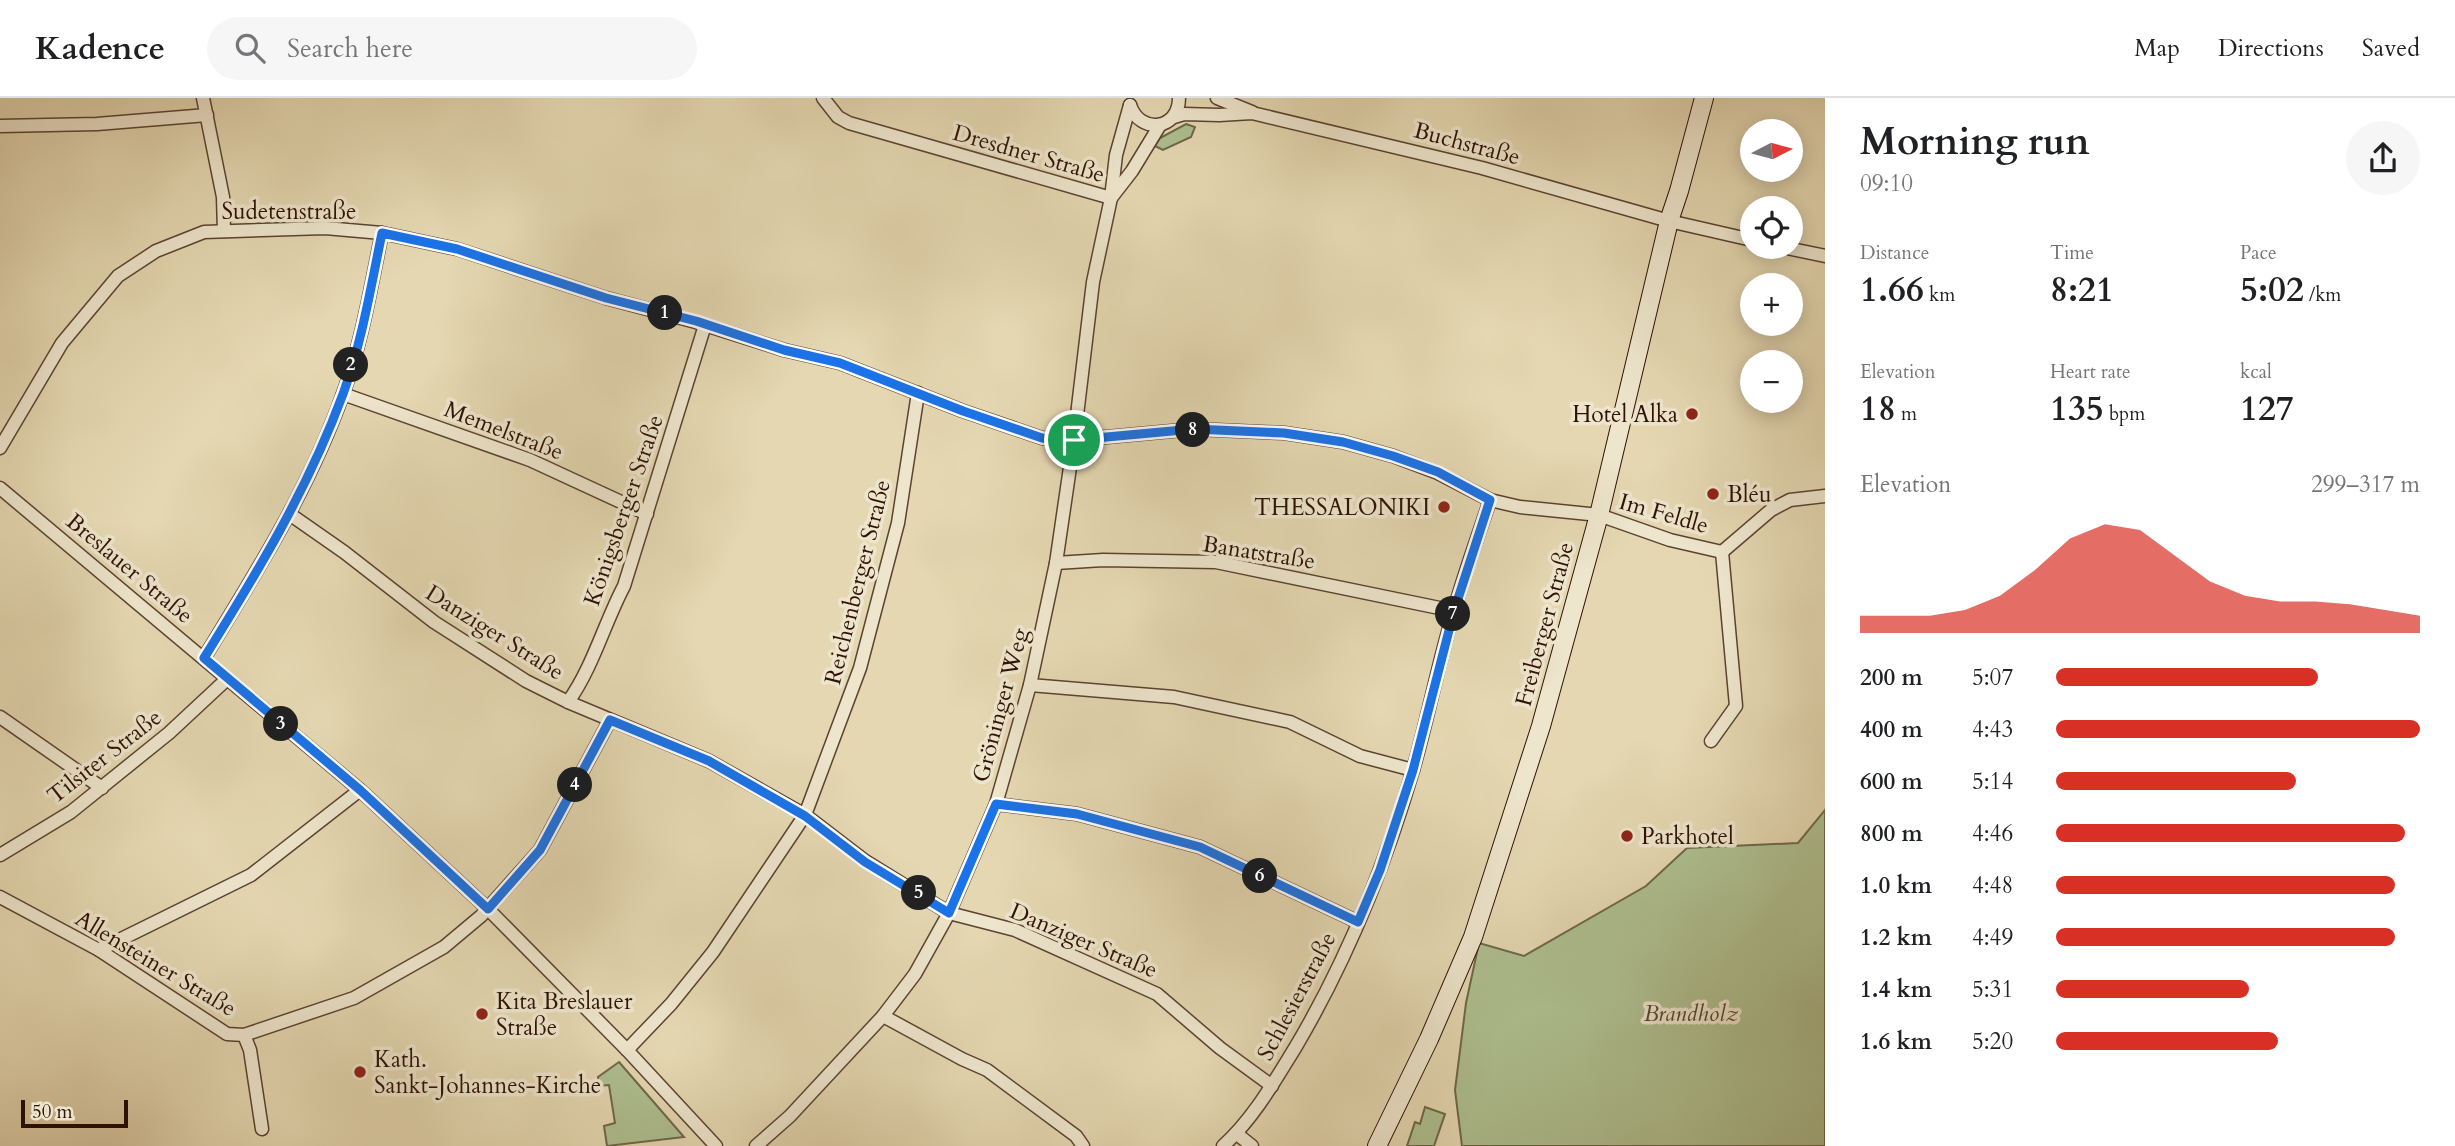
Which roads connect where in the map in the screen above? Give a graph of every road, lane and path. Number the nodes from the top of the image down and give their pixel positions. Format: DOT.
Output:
graph roads {
  1 [pos="203,98"];
  2 [pos="823,98"];
  3 [pos="1180,98"];
  4 [pos="1217,98"];
  5 [pos="1704,98"];
  6 [pos="1130,102"];
  7 [pos="1252,113"];
  8 [pos="206,115"];
  9 [pos="1174,117"];
  10 [pos="1160,125"];
  11 [pos="0,126"];
  12 [pos="1111,198"];
  13 [pos="1669,221"];
  14 [pos="224,231"];
  15 [pos="382,233"];
  16 [pos="1740,237"];
  17 [pos="1803,251"];
  18 [pos="1825,256"];
  19 [pos="705,325"];
  20 [pos="918,393"];
  21 [pos="343,394"];
  22 [pos="1074,440"];
  23 [pos="0,448"];
  24 [pos="0,488"];
  25 [pos="1825,496"];
  26 [pos="1490,500"];
  27 [pos="291,514"];
  28 [pos="647,514"];
  29 [pos="1599,515"];
  30 [pos="1722,552"];
  31 [pos="1056,563"];
  32 [pos="1454,611"];
  33 [pos="204,658"];
  34 [pos="227,679"];
  35 [pos="1030,685"];
  36 [pos="568,702"];
  37 [pos="0,718"];
  38 [pos="610,720"];
  39 [pos="1712,741"];
  40 [pos="1413,770"];
  41 [pos="102,788"];
  42 [pos="360,790"];
  43 [pos="996,804"];
  44 [pos="805,816"];
  45 [pos="0,855"];
  46 [pos="0,897"];
  47 [pos="488,909"];
  48 [pos="949,913"];
  49 [pos="1358,922"];
  50 [pos="99,950"];
  51 [pos="883,1016"];
  52 [pos="244,1035"];
  53 [pos="627,1050"];
  54 [pos="1272,1086"];
  55 [pos="262,1129"];
  56 [pos="1237,1134"];
  57 [pos="716,1146"];
  58 [pos="756,1146"];
  59 [pos="1083,1146"];
  60 [pos="1223,1146"];
  61 [pos="1252,1146"];
  62 [pos="1377,1146"];
  1 -- 8 [label="street"];
  2 -- 12 [label="street, Dresdner Straße"];
  3 -- 9 [label="street"];
  4 -- 7 [label="street, Buchstraße"];
  5 -- 13 [label="main road, Freiberger Straße"];
  6 -- 10 [label="street, Gröninger Weg"];
  6 -- 12 [label="street, Gröninger Weg"];
  7 -- 9 [label="street, Buchstraße"];
  7 -- 13 [label="street, Buchstraße"];
  8 -- 11 [label="street"];
  8 -- 14 [label="street"];
  9 -- 10 [label="street, Gröninger Weg"];
  10 -- 12 [label="street, Gröninger Weg"];
  12 -- 22 [label="street, Gröninger Weg"];
  13 -- 16 [label="street, Buchstraße"];
  13 -- 29 [label="main road, Freiberger Straße"];
  14 -- 15 [label="street, Sudetenstraße"];
  14 -- 23 [label="street, Sudetenstraße"];
  15 -- 19 [label="street, Sudetenstraße"];
  15 -- 21 [label="street"];
  17 -- 18 [label="street"];
  19 -- 20 [label="street, Sudetenstraße"];
  19 -- 28 [label="street, Königsberger Straße"];
  20 -- 22 [label="street, Sudetenstraße"];
  20 -- 44 [label="street, Reichenberger Straße"];
  21 -- 27 [label="street"];
  21 -- 28 [label="street, Memelstraße"];
  22 -- 26 [label="street, Sudetenstraße"];
  22 -- 31 [label="street, Gröninger Weg"];
  24 -- 33 [label="street, Breslauer Straße"];
  25 -- 30 [label="street, Im Feldle"];
  26 -- 29 [label="street, Sudetenstraße"];
  26 -- 32 [label="street, Schlesierstraße"];
  27 -- 33 [label="street"];
  27 -- 36 [label="street, Danziger Straße"];
  28 -- 36 [label="street, Königsberger Straße"];
  29 -- 30 [label="street, Im Feldle"];
  29 -- 62 [label="main road, Freiberger Straße"];
  30 -- 39 [label="street"];
  31 -- 32 [label="street, Banatstraße"];
  31 -- 35 [label="street, Gröninger Weg"];
  32 -- 40 [label="street, Schlesierstraße"];
  33 -- 34 [label="street, Breslauer Straße"];
  34 -- 41 [label="street, Tilsiter Straße"];
  34 -- 42 [label="street, Breslauer Straße"];
  35 -- 40 [label="street"];
  35 -- 43 [label="street, Gröninger Weg"];
  36 -- 38 [label="street, Danziger Straße"];
  37 -- 41 [label="street"];
  38 -- 44 [label="street, Danziger Straße"];
  38 -- 47 [label="street"];
  40 -- 49 [label="street, Schlesierstraße"];
  41 -- 45 [label="street, Tilsiter Straße"];
  42 -- 47 [label="street, Breslauer Straße"];
  42 -- 50 [label="street"];
  43 -- 48 [label="street, Gröninger Weg"];
  43 -- 49 [label="street"];
  44 -- 48 [label="street, Danziger Straße"];
  44 -- 53 [label="street, Reichenberger Straße"];
  46 -- 50 [label="street, Allensteiner Straße"];
  47 -- 52 [label="street"];
  47 -- 53 [label="street, Breslauer Straße"];
  48 -- 51 [label="street, Gröninger Weg"];
  48 -- 54 [label="street, Danziger Straße"];
  49 -- 54 [label="street, Schlesierstraße"];
  50 -- 52 [label="street, Allensteiner Straße"];
  51 -- 58 [label="street, Gröninger Weg"];
  51 -- 59 [label="street"];
  52 -- 55 [label="street, Allensteiner Straße"];
  53 -- 57 [label="street, Breslauer Straße"];
  54 -- 56 [label="street, Schlesierstraße"];
  56 -- 60 [label="street, Schlesierstraße"];
  56 -- 61 [label="street"];
}
